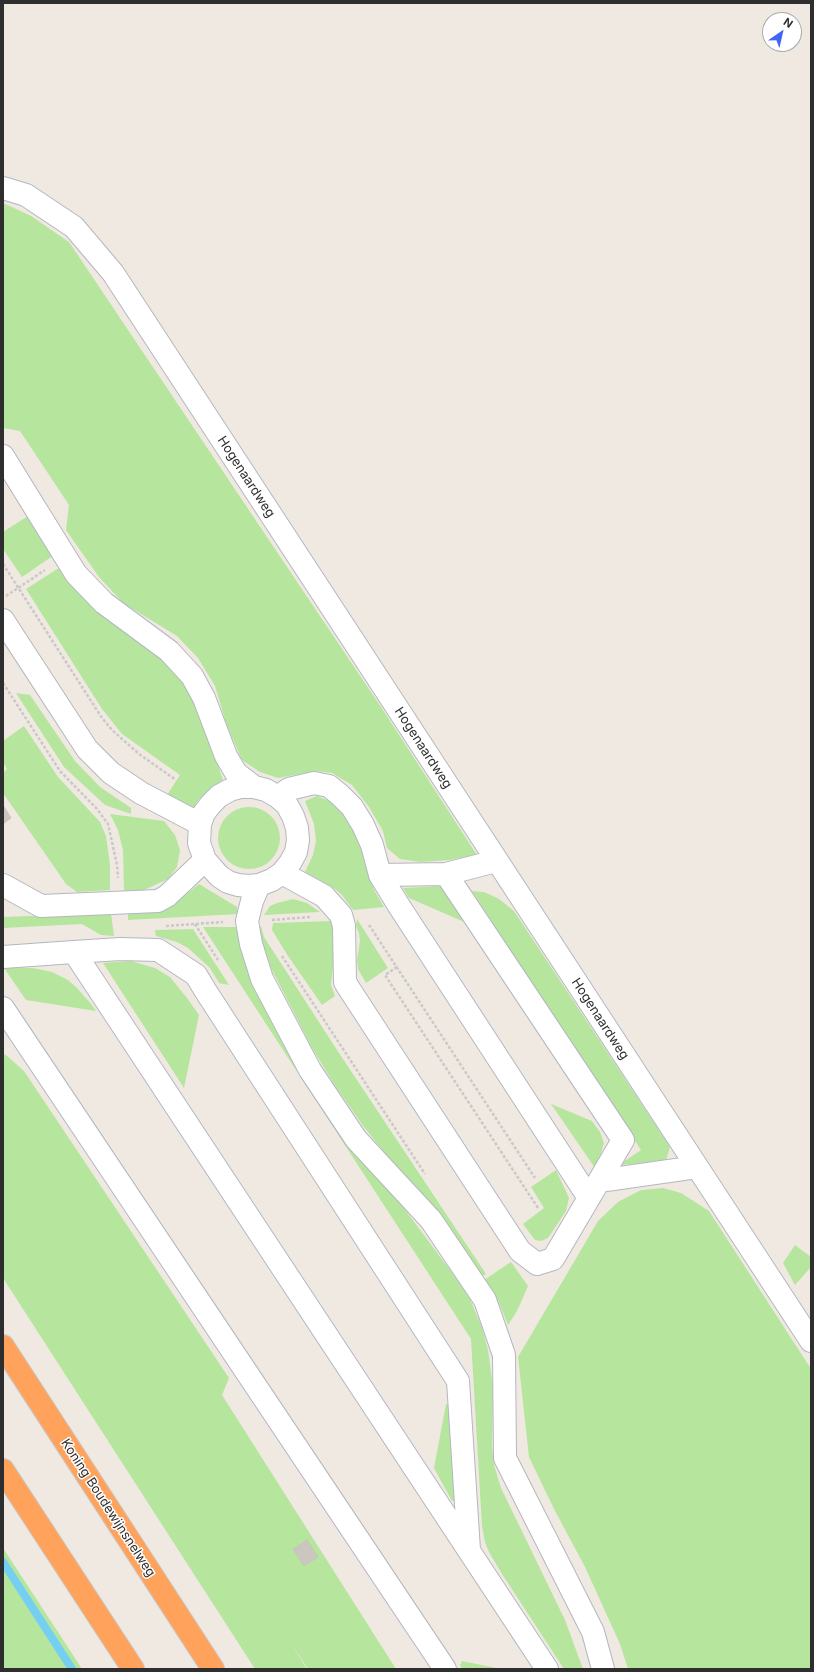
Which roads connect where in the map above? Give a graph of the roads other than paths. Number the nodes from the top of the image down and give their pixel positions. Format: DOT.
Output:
graph roads {
  1 [pos="3,188"];
  2 [pos="3,456"];
  3 [pos="3,620"];
  4 [pos="254,787"];
  5 [pos="278,797"];
  6 [pos="200,824"];
  7 [pos="205,860"];
  8 [pos="496,860"];
  9 [pos="282,873"];
  10 [pos="446,874"];
  11 [pos="380,875"];
  12 [pos="3,885"];
  13 [pos="259,885"];
  14 [pos="74,952"];
  15 [pos="3,956"];
  16 [pos="3,1008"];
  17 [pos="697,1167"];
  18 [pos="594,1189"];
  19 [pos="811,1342"];
  20 [pos="3,1346"];
  21 [pos="3,1470"];
  22 [pos="469,1551"];
  23 [pos="133,1669"];
  24 [pos="213,1669"];
  25 [pos="445,1669"];
  26 [pos="547,1669"];
  27 [pos="603,1669"];
  1 -- 8 [label="street, Hogenaardweg"];
  2 -- 4 [label="street"];
  3 -- 6 [label="street"];
  4 -- 5 [label="street"];
  4 -- 6 [label="street"];
  5 -- 9 [label="street"];
  5 -- 11 [label="street"];
  6 -- 7 [label="street"];
  7 -- 12 [label="street"];
  7 -- 13 [label="street"];
  8 -- 10 [label="street"];
  8 -- 17 [label="street, Hogenaardweg"];
  9 -- 13 [label="street"];
  9 -- 18 [label="street"];
  10 -- 11 [label="street"];
  10 -- 18 [label="street"];
  11 -- 18 [label="street"];
  13 -- 27 [label="street"];
  14 -- 15 [label="street"];
  14 -- 22 [label="street"];
  14 -- 22 [label="street"];
  16 -- 25 [label="street"];
  17 -- 18 [label="street"];
  17 -- 19 [label="street, Hogenaardweg"];
  20 -- 24 [label="highway, Koning Boudewijnsnelweg"];
  21 -- 23 [label="highway"];
  22 -- 26 [label="street"];
}
